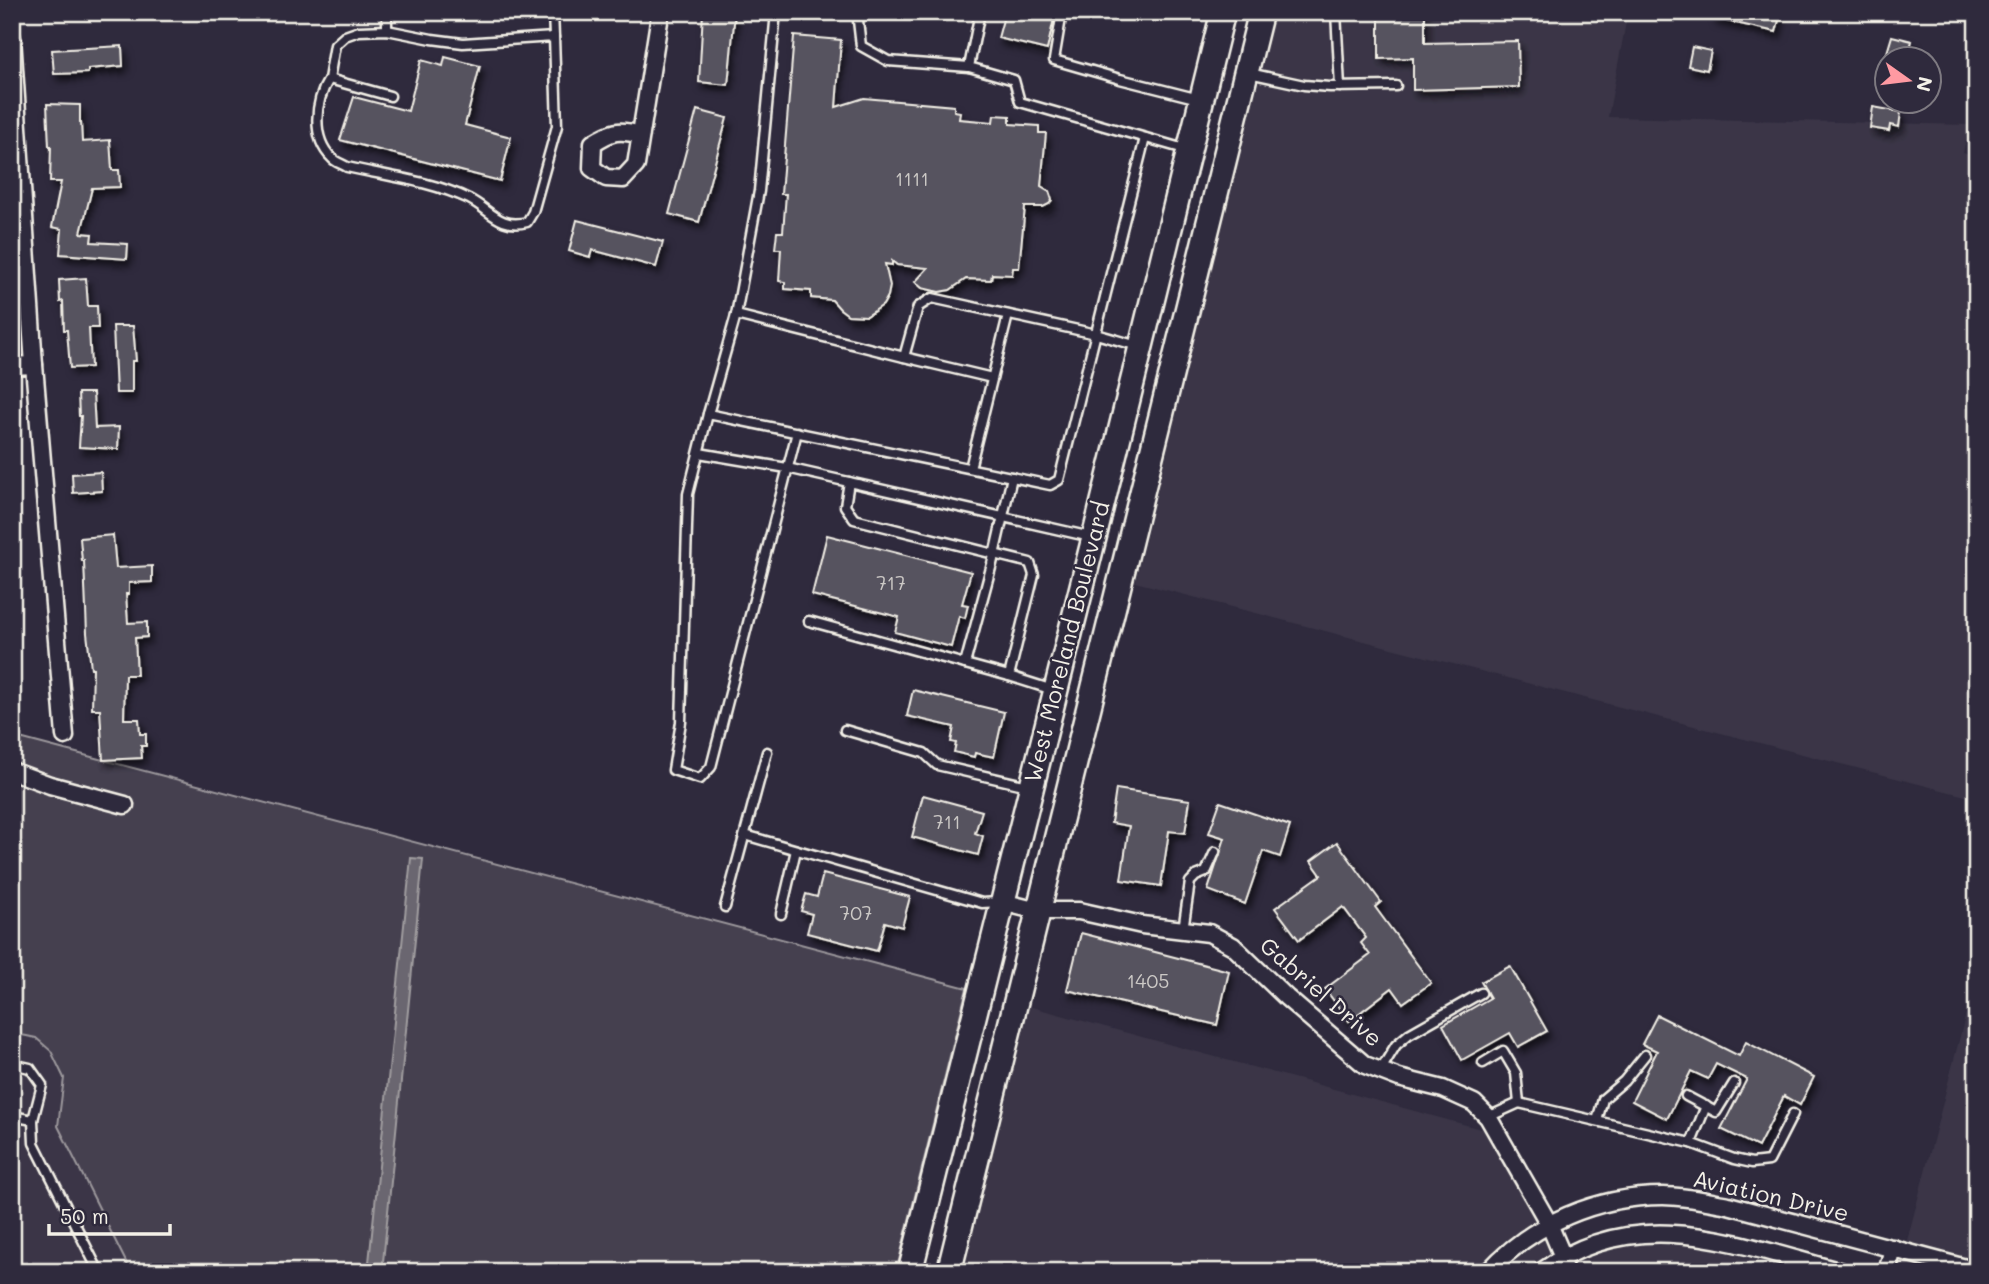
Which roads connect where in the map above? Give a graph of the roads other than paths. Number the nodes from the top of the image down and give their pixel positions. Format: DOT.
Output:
graph roads {
  1 [pos="387,12"];
  2 [pos="553,12"];
  3 [pos="660,12"];
  4 [pos="776,12"];
  5 [pos="856,12"];
  6 [pos="981,12"];
  7 [pos="1062,12"];
  8 [pos="1223,12"];
  9 [pos="1261,12"];
  10 [pos="1336,12"];
  11 [pos="387,30"];
  12 [pos="554,37"];
  13 [pos="12,38"];
  14 [pos="1210,64"];
  15 [pos="969,67"];
  16 [pos="1246,72"];
  17 [pos="329,79"];
  18 [pos="1396,86"];
  19 [pos="1340,87"];
  20 [pos="390,96"];
  21 [pos="1202,100"];
  22 [pos="641,135"];
  23 [pos="1145,138"];
  24 [pos="1189,151"];
  25 [pos="1224,160"];
  26 [pos="736,315"];
  27 [pos="1008,315"];
  28 [pos="1096,334"];
  29 [pos="1141,346"];
  30 [pos="1176,356"];
  31 [pos="904,357"];
  32 [pos="34,365"];
  33 [pos="12,366"];
  34 [pos="992,378"];
  35 [pos="708,414"];
  36 [pos="797,432"];
  37 [pos="699,453"];
  38 [pos="788,468"];
  39 [pos="970,468"];
  40 [pos="1012,477"];
  41 [pos="849,482"];
  42 [pos="1003,517"];
  43 [pos="1094,538"];
  44 [pos="1129,546"];
  45 [pos="994,554"];
  46 [pos="809,621"];
  47 [pos="965,664"];
  48 [pos="1009,676"];
  49 [pos="1053,697"];
  50 [pos="1087,711"];
  51 [pos="845,730"];
  52 [pos="65,736"];
  53 [pos="767,752"];
  54 [pos="12,771"];
  55 [pos="1031,786"];
  56 [pos="125,805"];
  57 [pos="745,835"];
  58 [pos="796,850"];
  59 [pos="1215,852"];
  60 [pos="1002,902"];
  61 [pos="725,907"];
  62 [pos="1038,911"];
  63 [pos="781,914"];
  64 [pos="1183,930"];
  65 [pos="1481,993"];
  66 [pos="1645,1055"];
  67 [pos="1483,1063"];
  68 [pos="12,1064"];
  69 [pos="1380,1071"];
  70 [pos="1734,1083"];
  71 [pos="1686,1096"];
  72 [pos="1519,1103"];
  73 [pos="1706,1106"];
  74 [pos="1793,1114"];
  75 [pos="12,1116"];
  76 [pos="1488,1117"];
  77 [pos="33,1121"];
  78 [pos="1597,1121"];
  79 [pos="1691,1143"];
  80 [pos="1549,1224"];
  81 [pos="921,1227"];
  82 [pos="957,1236"];
  83 [pos="1893,1248"];
  84 [pos="1567,1265"];
  85 [pos="1977,1270"];
  86 [pos="99,1272"];
  87 [pos="910,1272"];
  88 [pos="949,1272"];
  89 [pos="1488,1272"];
  90 [pos="1541,1272"];
  91 [pos="1842,1272"];
  92 [pos="1887,1272"];
  1 -- 11 [label="lane"];
  2 -- 12 [label="lane"];
  3 -- 22 [label="street"];
  4 -- 26 [label="lane"];
  5 -- 15 [label="lane"];
  6 -- 15 [label="lane"];
  7 -- 21 [label="lane"];
  8 -- 14 [label="street, West Moreland Boulevard"];
  9 -- 16 [label="street, West Moreland Boulevard"];
  10 -- 19 [label="lane"];
  11 -- 12 [label="lane"];
  11 -- 17 [label="lane"];
  12 -- 17 [label="lane"];
  13 -- 32 [label="street"];
  14 -- 16 [label="street"];
  14 -- 21 [label="street, West Moreland Boulevard"];
  15 -- 23 [label="lane"];
  16 -- 19 [label="lane"];
  16 -- 25 [label="street, West Moreland Boulevard"];
  17 -- 20 [label="lane"];
  18 -- 19 [label="lane"];
  21 -- 24 [label="street, West Moreland Boulevard"];
  23 -- 24 [label="lane"];
  23 -- 28 [label="lane"];
  24 -- 25 [label="street"];
  24 -- 29 [label="street, West Moreland Boulevard"];
  25 -- 30 [label="street, West Moreland Boulevard"];
  26 -- 31 [label="lane"];
  26 -- 35 [label="lane"];
  27 -- 28 [label="lane"];
  27 -- 31 [label="lane"];
  27 -- 34 [label="lane"];
  28 -- 29 [label="lane"];
  28 -- 40 [label="lane"];
  29 -- 30 [label="street"];
  29 -- 43 [label="street, West Moreland Boulevard"];
  30 -- 44 [label="street, West Moreland Boulevard"];
  31 -- 34 [label="lane"];
  32 -- 33 [label="street"];
  32 -- 52 [label="street"];
  34 -- 39 [label="lane"];
  35 -- 36 [label="lane"];
  35 -- 37 [label="lane"];
  36 -- 38 [label="lane"];
  36 -- 39 [label="lane"];
  37 -- 38 [label="lane"];
  37 -- 38 [label="lane"];
  38 -- 41 [label="lane"];
  39 -- 40 [label="lane"];
  40 -- 42 [label="lane"];
  41 -- 42 [label="lane"];
  41 -- 45 [label="lane"];
  42 -- 43 [label="lane"];
  42 -- 45 [label="lane"];
  43 -- 44 [label="street"];
  43 -- 49 [label="street, West Moreland Boulevard"];
  44 -- 50 [label="street, West Moreland Boulevard"];
  45 -- 47 [label="lane"];
  45 -- 48 [label="lane"];
  46 -- 47 [label="lane"];
  47 -- 48 [label="lane"];
  48 -- 49 [label="lane"];
  49 -- 50 [label="street"];
  49 -- 55 [label="street, West Moreland Boulevard"];
  50 -- 62 [label="street, West Moreland Boulevard"];
  51 -- 55 [label="lane"];
  53 -- 57 [label="lane"];
  54 -- 56 [label="street"];
  55 -- 60 [label="street, West Moreland Boulevard"];
  57 -- 58 [label="lane"];
  57 -- 61 [label="lane"];
  58 -- 60 [label="lane"];
  58 -- 63 [label="lane"];
  59 -- 64 [label="lane"];
  60 -- 62 [label="street, Gabriel Drive"];
  60 -- 81 [label="street, West Moreland Boulevard"];
  62 -- 64 [label="street, Gabriel Drive"];
  62 -- 82 [label="street, West Moreland Boulevard"];
  64 -- 69 [label="street, Gabriel Drive"];
  65 -- 69 [label="lane"];
  66 -- 78 [label="lane"];
  67 -- 72 [label="lane"];
  68 -- 77 [label="lane"];
  69 -- 76 [label="street, Gabriel Drive"];
  70 -- 73 [label="lane"];
  71 -- 73 [label="lane"];
  72 -- 76 [label="lane"];
  72 -- 78 [label="lane"];
  73 -- 79 [label="lane"];
  74 -- 79 [label="lane"];
  75 -- 77 [label="lane"];
  76 -- 80 [label="street, Gabriel Drive"];
  77 -- 86 [label="lane"];
  78 -- 79 [label="lane"];
  80 -- 83 [label="street, Aviation Drive"];
  80 -- 84 [label="street, Gabriel Drive"];
  80 -- 89 [label="street, Aviation Drive"];
  81 -- 82 [label="street"];
  81 -- 87 [label="street, West Moreland Boulevard"];
  82 -- 88 [label="street, West Moreland Boulevard"];
  83 -- 85 [label="street, Aviation Drive"];
  83 -- 92 [label="street"];
  84 -- 90 [label="street"];
  84 -- 91 [label="street"];
}
